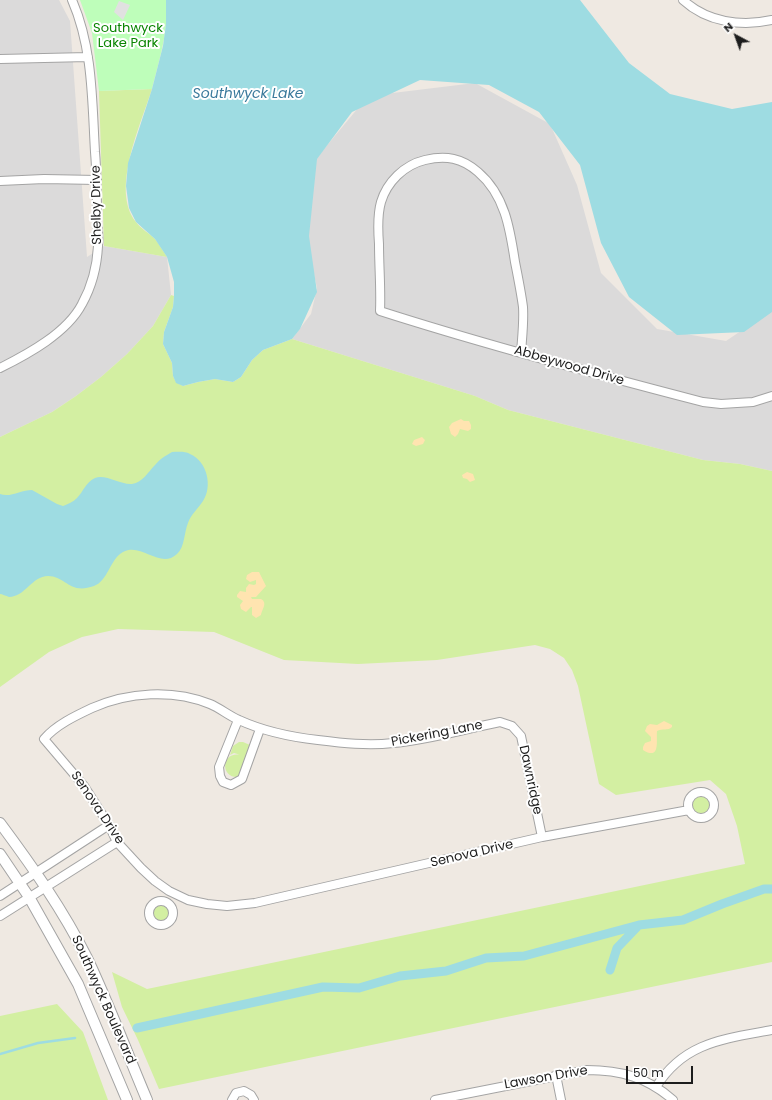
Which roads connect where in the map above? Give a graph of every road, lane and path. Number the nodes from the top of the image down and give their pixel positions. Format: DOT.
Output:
graph roads {
  1 [pos="72,0"];
  2 [pos="683,0"];
  3 [pos="772,20"];
  4 [pos="88,57"];
  5 [pos="0,59"];
  6 [pos="97,180"];
  7 [pos="0,181"];
  8 [pos="521,353"];
  9 [pos="0,368"];
  10 [pos="772,396"];
  11 [pos="238,720"];
  12 [pos="512,726"];
  13 [pos="260,729"];
  14 [pos="44,739"];
  15 [pos="689,810"];
  16 [pos="0,823"];
  17 [pos="109,825"];
  18 [pos="542,838"];
  19 [pos="117,842"];
  20 [pos="0,854"];
  21 [pos="37,872"];
  22 [pos="21,883"];
  23 [pos="45,887"];
  24 [pos="169,891"];
  25 [pos="0,896"];
  26 [pos="30,897"];
  27 [pos="166,902"];
  28 [pos="0,916"];
  29 [pos="772,1030"];
  30 [pos="556,1075"];
  31 [pos="656,1088"];
  32 [pos="127,1100"];
  33 [pos="147,1100"];
  34 [pos="232,1100"];
  35 [pos="254,1100"];
  36 [pos="435,1100"];
  37 [pos="561,1100"];
  38 [pos="673,1100"];
  1 -- 4 [label="street, Shelby Drive"];
  2 -- 3 [label="street"];
  4 -- 5 [label="street"];
  4 -- 6 [label="street, Shelby Drive"];
  6 -- 7 [label="street"];
  6 -- 9 [label="street, Shelby Drive"];
  8 -- 8 [label="street, Abbeywood Drive"];
  8 -- 10 [label="street, Abbeywood Drive"];
  11 -- 13 [label="street, Pickering Lane"];
  11 -- 13 [label="street"];
  11 -- 14 [label="street, Pickering Lane"];
  12 -- 13 [label="street, Pickering Lane"];
  12 -- 18 [label="street, Dawnridge"];
  14 -- 17 [label="street, Senova Drive"];
  15 -- 18 [label="street, Senova Drive"];
  16 -- 21 [label="street, Southwyck Boulevard"];
  17 -- 19 [label="street, Senova Drive"];
  17 -- 21 [label="street"];
  18 -- 24 [label="street, Senova Drive"];
  19 -- 23 [label="street"];
  19 -- 24 [label="street, Senova Drive"];
  20 -- 22 [label="street, Southwyck Boulevard"];
  21 -- 22 [label="street"];
  21 -- 23 [label="street, Southwyck Boulevard"];
  22 -- 25 [label="street"];
  22 -- 26 [label="street, Southwyck Boulevard"];
  23 -- 26 [label="street"];
  23 -- 33 [label="street, Southwyck Boulevard"];
  24 -- 27 [label="street"];
  26 -- 28 [label="street"];
  26 -- 32 [label="street, Southwyck Boulevard"];
  29 -- 31 [label="street"];
  30 -- 31 [label="street, Lawson Drive"];
  30 -- 36 [label="street, Lawson Drive"];
  30 -- 37 [label="street"];
  31 -- 38 [label="street, Lawson Drive"];
  34 -- 35 [label="street"];
}
